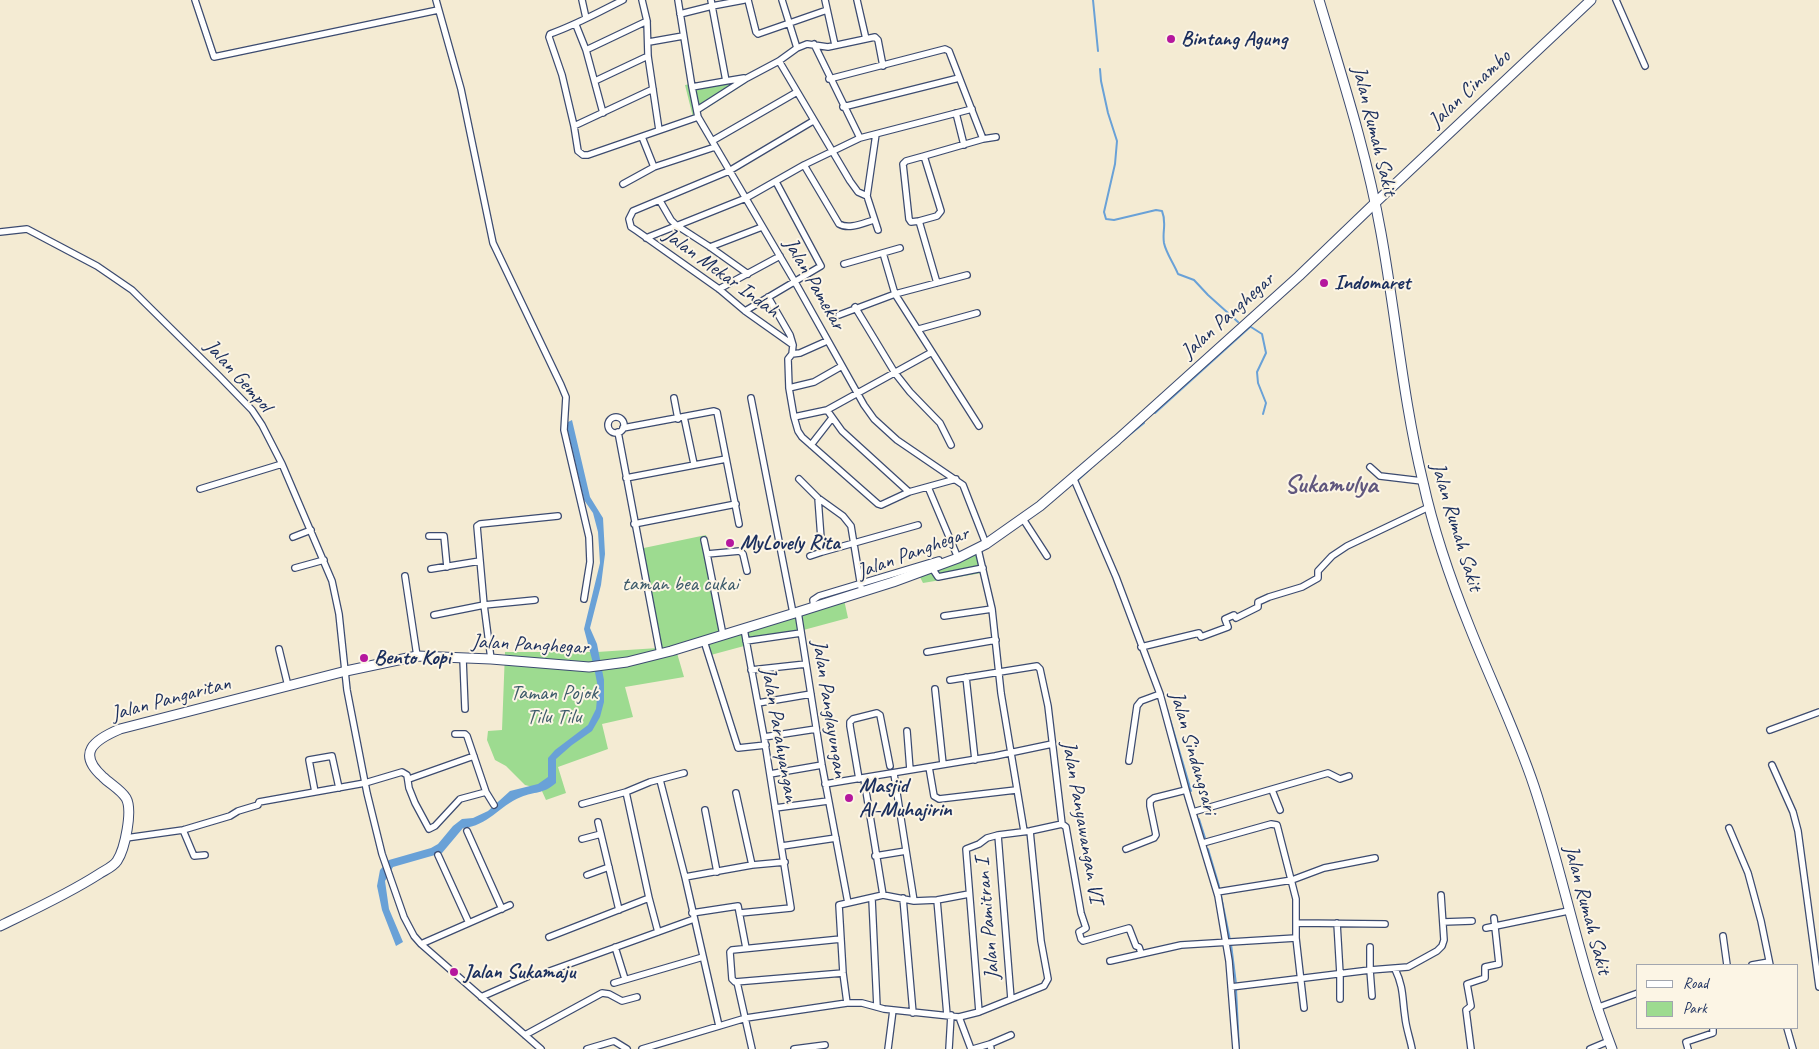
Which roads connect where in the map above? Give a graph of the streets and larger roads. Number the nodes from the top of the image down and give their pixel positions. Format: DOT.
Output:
graph roads {
  1 [pos="195,0"];
  2 [pos="436,0"];
  3 [pos="582,0"];
  4 [pos="623,0"];
  5 [pos="642,0"];
  6 [pos="678,0"];
  7 [pos="744,0"];
  8 [pos="748,0"];
  9 [pos="782,0"];
  10 [pos="825,0"];
  11 [pos="858,0"];
  12 [pos="1319,0"];
  13 [pos="1591,0"];
  14 [pos="1616,0"];
  15 [pos="711,3"];
  16 [pos="438,10"];
  17 [pos="827,10"];
  18 [pos="680,14"];
  19 [pos="586,18"];
  20 [pos="647,21"];
  21 [pos="788,22"];
  22 [pos="576,25"];
  23 [pos="683,36"];
  24 [pos="866,39"];
  25 [pos="649,42"];
  26 [pos="814,44"];
  27 [pos="835,45"];
  28 [pos="797,48"];
  29 [pos="586,50"];
  30 [pos="648,56"];
  31 [pos="779,61"];
  32 [pos="883,66"];
  33 [pos="1645,66"];
  34 [pos="746,78"];
  35 [pos="960,78"];
  36 [pos="830,79"];
  37 [pos="726,80"];
  38 [pos="594,82"];
  39 [pos="692,87"];
  40 [pos="653,89"];
  41 [pos="797,92"];
  42 [pos="844,107"];
  43 [pos="972,109"];
  44 [pos="697,110"];
  45 [pos="603,113"];
  46 [pos="956,113"];
  47 [pos="698,117"];
  48 [pos="814,121"];
  49 [pos="574,126"];
  50 [pos="659,130"];
  51 [pos="876,134"];
  52 [pos="642,136"];
  53 [pos="996,137"];
  54 [pos="860,138"];
  55 [pos="983,139"];
  56 [pos="714,144"];
  57 [pos="964,145"];
  58 [pos="834,151"];
  59 [pos="924,156"];
  60 [pos="804,165"];
  61 [pos="654,167"];
  62 [pos="729,171"];
  63 [pos="776,182"];
  64 [pos="623,184"];
  65 [pos="867,196"];
  66 [pos="746,198"];
  67 [pos="660,201"];
  68 [pos="1375,203"];
  69 [pos="874,220"];
  70 [pos="919,222"];
  71 [pos="676,225"];
  72 [pos="762,227"];
  73 [pos="878,230"];
  74 [pos="0,232"];
  75 [pos="646,238"];
  76 [pos="710,247"];
  77 [pos="900,248"];
  78 [pos="883,253"];
  79 [pos="780,256"];
  80 [pos="844,264"];
  81 [pos="748,274"];
  82 [pos="967,276"];
  83 [pos="795,282"];
  84 [pos="937,283"];
  85 [pos="719,289"];
  86 [pos="895,294"];
  87 [pos="768,298"];
  88 [pos="855,307"];
  89 [pos="745,310"];
  90 [pos="977,313"];
  91 [pos="838,315"];
  92 [pos="919,330"];
  93 [pos="827,341"];
  94 [pos="792,345"];
  95 [pos="932,352"];
  96 [pos="792,354"];
  97 [pos="842,366"];
  98 [pos="894,373"];
  99 [pos="789,388"];
  100 [pos="858,393"];
  101 [pos="674,398"];
  102 [pos="752,398"];
  103 [pos="827,410"];
  104 [pos="794,417"];
  105 [pos="681,418"];
  106 [pos="832,418"];
  107 [pos="979,426"];
  108 [pos="623,428"];
  109 [pos="618,432"];
  110 [pos="811,445"];
  111 [pos="951,445"];
  112 [pos="726,458"];
  113 [pos="282,464"];
  114 [pos="694,464"];
  115 [pos="1370,467"];
  116 [pos="1073,477"];
  117 [pos="626,478"];
  118 [pos="799,479"];
  119 [pos="956,479"];
  120 [pos="1422,482"];
  121 [pos="928,487"];
  122 [pos="200,490"];
  123 [pos="908,492"];
  124 [pos="818,498"];
  125 [pos="736,504"];
  126 [pos="1429,507"];
  127 [pos="558,516"];
  128 [pos="1023,519"];
  129 [pos="634,524"];
  130 [pos="739,524"];
  131 [pos="918,525"];
  132 [pos="311,530"];
  133 [pos="428,536"];
  134 [pos="293,537"];
  135 [pos="704,540"];
  136 [pos="854,543"];
  137 [pos="986,544"];
  138 [pos="978,549"];
  139 [pos="822,552"];
  140 [pos="707,554"];
  141 [pos="810,556"];
  142 [pos="1047,556"];
  143 [pos="958,558"];
  144 [pos="324,560"];
  145 [pos="939,560"];
  146 [pos="480,561"];
  147 [pos="447,567"];
  148 [pos="295,568"];
  149 [pos="932,568"];
  150 [pos="983,568"];
  151 [pos="432,569"];
  152 [pos="746,571"];
  153 [pos="405,576"];
  154 [pos="861,587"];
  155 [pos="584,599"];
  156 [pos="535,600"];
  157 [pos="484,605"];
  158 [pos="992,608"];
  159 [pos="796,613"];
  160 [pos="434,615"];
  161 [pos="944,616"];
  162 [pos="744,629"];
  163 [pos="802,633"];
  164 [pos="723,635"];
  165 [pos="996,640"];
  166 [pos="704,641"];
  167 [pos="746,641"];
  168 [pos="1141,647"];
  169 [pos="279,649"];
  170 [pos="927,652"];
  171 [pos="660,654"];
  172 [pos="417,656"];
  173 [pos="463,658"];
  174 [pos="491,659"];
  175 [pos="806,664"];
  176 [pos="751,670"];
  177 [pos="346,671"];
  178 [pos="999,671"];
  179 [pos="966,677"];
  180 [pos="950,680"];
  181 [pos="288,686"];
  182 [pos="935,689"];
  183 [pos="811,694"];
  184 [pos="1160,694"];
  185 [pos="758,703"];
  186 [pos="465,709"];
  187 [pos="1819,712"];
  188 [pos="816,729"];
  189 [pos="1770,730"];
  190 [pos="907,731"];
  191 [pos="455,734"];
  192 [pos="764,737"];
  193 [pos="1052,744"];
  194 [pos="766,746"];
  195 [pos="1010,753"];
  196 [pos="474,756"];
  197 [pos="975,760"];
  198 [pos="1129,761"];
  199 [pos="943,763"];
  200 [pos="822,766"];
  201 [pos="890,766"];
  202 [pos="1772,766"];
  203 [pos="930,767"];
  204 [pos="910,770"];
  205 [pos="684,774"];
  206 [pos="770,774"];
  207 [pos="894,774"];
  208 [pos="1350,776"];
  209 [pos="409,779"];
  210 [pos="861,779"];
  211 [pos="660,780"];
  212 [pos="365,783"];
  213 [pos="825,784"];
  214 [pos="340,788"];
  215 [pos="1016,790"];
  216 [pos="1186,790"];
  217 [pos="1272,790"];
  218 [pos="315,792"];
  219 [pos="486,792"];
  220 [pos="626,792"];
  221 [pos="736,793"];
  222 [pos="828,801"];
  223 [pos="582,804"];
  224 [pos="494,805"];
  225 [pos="775,808"];
  226 [pos="705,810"];
  227 [pos="1280,810"];
  228 [pos="1193,812"];
  229 [pos="598,822"];
  230 [pos="1062,824"];
  231 [pos="1729,828"];
  232 [pos="182,830"];
  233 [pos="467,831"];
  234 [pos="1027,831"];
  235 [pos="601,834"];
  236 [pos="998,835"];
  237 [pos="133,837"];
  238 [pos="836,838"];
  239 [pos="582,839"];
  240 [pos="1203,843"];
  241 [pos="782,846"];
  242 [pos="1126,848"];
  243 [pos="906,851"];
  244 [pos="205,855"];
  245 [pos="438,855"];
  246 [pos="875,856"];
  247 [pos="1375,858"];
  248 [pos="785,862"];
  249 [pos="752,866"];
  250 [pos="609,867"];
  251 [pos="717,872"];
  252 [pos="588,874"];
  253 [pos="684,877"];
  254 [pos="1292,880"];
  255 [pos="1216,892"];
  256 [pos="969,894"];
  257 [pos="883,895"];
  258 [pos="1441,895"];
  259 [pos="649,898"];
  260 [pos="903,898"];
  261 [pos="872,899"];
  262 [pos="937,900"];
  263 [pos="914,901"];
  264 [pos="848,904"];
  265 [pos="510,905"];
  266 [pos="502,909"];
  267 [pos="618,910"];
  268 [pos="1568,911"];
  269 [pos="740,913"];
  270 [pos="693,916"];
  271 [pos="1494,918"];
  272 [pos="1472,921"];
  273 [pos="1443,922"];
  274 [pos="469,923"];
  275 [pos="1296,923"];
  276 [pos="1337,923"];
  277 [pos="1385,924"];
  278 [pos="0,926"];
  279 [pos="1495,926"];
  280 [pos="1486,928"];
  281 [pos="658,932"];
  282 [pos="1723,936"];
  283 [pos="548,937"];
  284 [pos="1296,938"];
  285 [pos="841,939"];
  286 [pos="1229,943"];
  287 [pos="421,944"];
  288 [pos="615,947"];
  289 [pos="1370,947"];
  290 [pos="746,948"];
  291 [pos="1141,953"];
  292 [pos="703,957"];
  293 [pos="1110,961"];
  294 [pos="1727,964"];
  295 [pos="1770,964"];
  296 [pos="1818,968"];
  297 [pos="1394,969"];
  298 [pos="1370,970"];
  299 [pos="547,972"];
  300 [pos="843,972"];
  301 [pos="1340,974"];
  302 [pos="529,976"];
  303 [pos="1300,978"];
  304 [pos="625,979"];
  305 [pos="737,982"];
  306 [pos="614,983"];
  307 [pos="1235,986"];
  308 [pos="1819,987"];
  309 [pos="1636,995"];
  310 [pos="637,996"];
  311 [pos="1372,996"];
  312 [pos="481,997"];
  313 [pos="1011,999"];
  314 [pos="1340,1000"];
  315 [pos="847,1003"];
  316 [pos="877,1007"];
  317 [pos="1304,1008"];
  318 [pos="1596,1008"];
  319 [pos="893,1010"];
  320 [pos="980,1012"];
  321 [pos="913,1013"];
  322 [pos="949,1015"];
  323 [pos="959,1016"];
  324 [pos="746,1018"];
  325 [pos="719,1026"];
  326 [pos="1713,1029"];
  327 [pos="1787,1029"];
  328 [pos="525,1035"];
  329 [pos="1011,1035"];
  330 [pos="825,1045"];
  331 [pos="1610,1045"];
  332 [pos="990,1047"];
  333 [pos="541,1049"];
  334 [pos="587,1049"];
  335 [pos="626,1049"];
  336 [pos="642,1049"];
  337 [pos="752,1049"];
  338 [pos="794,1049"];
  339 [pos="888,1049"];
  340 [pos="949,1049"];
  341 [pos="972,1049"];
  342 [pos="1236,1049"];
  343 [pos="1412,1049"];
  344 [pos="1472,1049"];
  345 [pos="1590,1049"];
  346 [pos="1688,1049"];
  347 [pos="1793,1049"];
  1 -- 16 [label="street"];
  2 -- 16 [label="street"];
  3 -- 19 [label="street"];
  4 -- 19 [label="street"];
  5 -- 20 [label="street"];
  6 -- 18 [label="street, Jalan Pamekar"];
  7 -- 15 [label="street"];
  8 -- 21 [label="street"];
  9 -- 21 [label="street"];
  10 -- 17 [label="street"];
  11 -- 24 [label="street"];
  12 -- 68 [label="street, Jalan Rumah Sakit"];
  13 -- 68 [label="street, Jalan Cinambo"];
  14 -- 33 [label="street"];
  15 -- 18 [label="street"];
  15 -- 37 [label="street"];
  16 -- 155 [label="street"];
  17 -- 21 [label="street"];
  17 -- 27 [label="street"];
  18 -- 23 [label="street, Jalan Pamekar"];
  19 -- 22 [label="street"];
  20 -- 25 [label="street"];
  20 -- 29 [label="street"];
  21 -- 28 [label="street"];
  22 -- 29 [label="street"];
  22 -- 49 [label="street"];
  23 -- 25 [label="street"];
  23 -- 39 [label="street, Jalan Pamekar"];
  24 -- 27 [label="street"];
  24 -- 32 [label="street"];
  25 -- 30 [label="street"];
  26 -- 27 [label="street"];
  26 -- 28 [label="street"];
  26 -- 36 [label="street"];
  28 -- 31 [label="street"];
  29 -- 38 [label="street"];
  30 -- 38 [label="street"];
  30 -- 40 [label="street"];
  31 -- 34 [label="street"];
  31 -- 41 [label="street"];
  32 -- 35 [label="street"];
  32 -- 36 [label="street"];
  34 -- 37 [label="street"];
  34 -- 44 [label="street"];
  35 -- 42 [label="street"];
  35 -- 43 [label="street"];
  36 -- 42 [label="street"];
  37 -- 39 [label="street"];
  38 -- 45 [label="street"];
  39 -- 44 [label="street, Jalan Pamekar"];
  40 -- 45 [label="street"];
  40 -- 50 [label="street"];
  41 -- 48 [label="street"];
  41 -- 56 [label="street"];
  42 -- 54 [label="street"];
  43 -- 46 [label="street"];
  43 -- 55 [label="street"];
  44 -- 47 [label="street, Jalan Pamekar"];
  45 -- 49 [label="street"];
  46 -- 51 [label="street"];
  46 -- 57 [label="street"];
  47 -- 50 [label="street"];
  47 -- 56 [label="street, Jalan Pamekar"];
  48 -- 58 [label="street"];
  48 -- 62 [label="street"];
  49 -- 52 [label="street"];
  50 -- 52 [label="street"];
  51 -- 54 [label="street"];
  51 -- 65 [label="street"];
  52 -- 61 [label="street"];
  53 -- 55 [label="street"];
  54 -- 58 [label="street"];
  55 -- 57 [label="street"];
  56 -- 61 [label="street"];
  56 -- 62 [label="street, Jalan Pamekar"];
  57 -- 59 [label="street"];
  58 -- 60 [label="street"];
  58 -- 65 [label="street"];
  59 -- 70 [label="street"];
  59 -- 70 [label="street"];
  60 -- 63 [label="street"];
  60 -- 69 [label="street"];
  61 -- 64 [label="street"];
  62 -- 66 [label="street, Jalan Pamekar"];
  62 -- 67 [label="street"];
  63 -- 66 [label="street"];
  63 -- 83 [label="street"];
  65 -- 69 [label="street"];
  66 -- 71 [label="street"];
  66 -- 72 [label="street, Jalan Pamekar"];
  67 -- 71 [label="street"];
  67 -- 75 [label="street, Jalan Mekar Indah"];
  68 -- 116 [label="street, Jalan Panghegar"];
  68 -- 120 [label="street, Jalan Rumah Sakit"];
  69 -- 73 [label="street"];
  70 -- 84 [label="street"];
  71 -- 75 [label="street"];
  71 -- 76 [label="street"];
  72 -- 76 [label="street"];
  72 -- 79 [label="street, Jalan Pamekar"];
  74 -- 113 [label="street, Jalan Gempol"];
  75 -- 85 [label="street, Jalan Mekar Indah"];
  76 -- 81 [label="street"];
  77 -- 78 [label="street"];
  78 -- 80 [label="street"];
  78 -- 86 [label="street"];
  79 -- 81 [label="street"];
  79 -- 83 [label="street, Jalan Pamekar"];
  81 -- 85 [label="street"];
  82 -- 84 [label="street"];
  83 -- 87 [label="street"];
  83 -- 93 [label="street, Jalan Pamekar"];
  84 -- 86 [label="street"];
  85 -- 89 [label="street, Jalan Mekar Indah"];
  86 -- 88 [label="street"];
  86 -- 92 [label="street"];
  87 -- 89 [label="street"];
  87 -- 94 [label="street"];
  88 -- 91 [label="street"];
  88 -- 98 [label="street"];
  89 -- 94 [label="street, Jalan Mekar Indah"];
  90 -- 92 [label="street"];
  92 -- 95 [label="street"];
  93 -- 96 [label="street"];
  93 -- 97 [label="street, Jalan Pamekar"];
  94 -- 96 [label="street, Jalan Mekar Indah"];
  95 -- 98 [label="street"];
  95 -- 107 [label="street"];
  96 -- 99 [label="street, Jalan Mekar Indah"];
  97 -- 99 [label="street"];
  97 -- 100 [label="street, Jalan Pamekar"];
  98 -- 100 [label="street"];
  98 -- 111 [label="street"];
  99 -- 104 [label="street, Jalan Mekar Indah"];
  100 -- 103 [label="street"];
  100 -- 119 [label="street, Jalan Pamekar"];
  101 -- 105 [label="street"];
  102 -- 159 [label="street"];
  103 -- 104 [label="street"];
  103 -- 106 [label="street"];
  104 -- 110 [label="street, Jalan Mekar Indah"];
  105 -- 108 [label="street"];
  105 -- 112 [label="street"];
  105 -- 114 [label="street"];
  106 -- 110 [label="street"];
  106 -- 123 [label="street"];
  108 -- 109 [label="street"];
  108 -- 109 [label="street"];
  109 -- 117 [label="street"];
  110 -- 123 [label="street, Jalan Mekar Indah"];
  112 -- 114 [label="street"];
  112 -- 125 [label="street"];
  113 -- 122 [label="street"];
  113 -- 132 [label="street, Jalan Gempol"];
  114 -- 117 [label="street"];
  115 -- 120 [label="street"];
  116 -- 128 [label="street, Jalan Panghegar"];
  116 -- 168 [label="street, Jalan Sindangsari"];
  117 -- 129 [label="street"];
  118 -- 124 [label="street"];
  119 -- 121 [label="street"];
  119 -- 137 [label="street, Jalan Pamekar"];
  120 -- 126 [label="street, Jalan Rumah Sakit"];
  121 -- 123 [label="street"];
  121 -- 143 [label="street"];
  124 -- 136 [label="street"];
  124 -- 139 [label="street"];
  125 -- 129 [label="street"];
  125 -- 130 [label="street"];
  126 -- 168 [label="street"];
  126 -- 268 [label="street, Jalan Rumah Sakit"];
  127 -- 146 [label="street"];
  128 -- 137 [label="street, Jalan Panghegar"];
  128 -- 142 [label="street"];
  129 -- 171 [label="street"];
  131 -- 136 [label="street"];
  132 -- 134 [label="street"];
  132 -- 144 [label="street, Jalan Gempol"];
  133 -- 147 [label="street"];
  135 -- 140 [label="street"];
  136 -- 139 [label="street"];
  136 -- 154 [label="street"];
  137 -- 138 [label="street, Jalan Panghegar"];
  138 -- 143 [label="street, Jalan Panghegar"];
  138 -- 150 [label="street"];
  139 -- 141 [label="street"];
  140 -- 152 [label="street"];
  140 -- 164 [label="street"];
  143 -- 149 [label="street, Jalan Panghegar"];
  144 -- 148 [label="street"];
  144 -- 177 [label="street, Jalan Gempol"];
  145 -- 154 [label="street"];
  146 -- 147 [label="street"];
  146 -- 157 [label="street"];
  147 -- 151 [label="street"];
  149 -- 150 [label="street"];
  149 -- 154 [label="street, Jalan Panghegar"];
  150 -- 158 [label="street"];
  153 -- 172 [label="street"];
  154 -- 159 [label="street, Jalan Panghegar"];
  156 -- 157 [label="street"];
  157 -- 160 [label="street"];
  157 -- 174 [label="street"];
  158 -- 161 [label="street"];
  158 -- 165 [label="street"];
  159 -- 162 [label="street, Jalan Panghegar"];
  159 -- 163 [label="street"];
  162 -- 164 [label="street, Jalan Panghegar"];
  162 -- 167 [label="street, Jalan Parahyangan"];
  163 -- 167 [label="street, Jalan Panglayungan"];
  163 -- 175 [label="street, Jalan Panglayungan"];
  164 -- 166 [label="street, Jalan Panghegar"];
  165 -- 170 [label="street"];
  165 -- 178 [label="street"];
  166 -- 171 [label="street, Jalan Panghegar"];
  166 -- 194 [label="street"];
  167 -- 176 [label="street, Jalan Parahyangan"];
  168 -- 184 [label="street, Jalan Sindangsari"];
  169 -- 181 [label="street"];
  171 -- 174 [label="street, Jalan Panghegar"];
  172 -- 173 [label="street, Jalan Panghegar"];
  172 -- 177 [label="street, Jalan Panghegar"];
  173 -- 174 [label="street, Jalan Panghegar"];
  173 -- 186 [label="street"];
  175 -- 176 [label="street"];
  175 -- 183 [label="street, Jalan Panglayungan"];
  176 -- 185 [label="street, Jalan Parahyangan"];
  177 -- 181 [label="street, Jalan Pangaritan"];
  177 -- 212 [label="street"];
  178 -- 179 [label="street"];
  178 -- 193 [label="street, Jalan Panyawangan VI"];
  178 -- 195 [label="street"];
  179 -- 180 [label="street"];
  179 -- 197 [label="street"];
  181 -- 237 [label="street, Jalan Pangaritan"];
  182 -- 199 [label="street"];
  183 -- 185 [label="street"];
  183 -- 188 [label="street, Jalan Panglayungan"];
  184 -- 198 [label="street"];
  184 -- 216 [label="street, Jalan Sindangsari"];
  185 -- 192 [label="street, Jalan Parahyangan"];
  187 -- 189 [label="street"];
  188 -- 192 [label="street"];
  188 -- 200 [label="street, Jalan Panglayungan"];
  190 -- 204 [label="street"];
  191 -- 196 [label="street"];
  192 -- 194 [label="street, Jalan Parahyangan"];
  193 -- 195 [label="street"];
  193 -- 230 [label="street, Jalan Panyawangan VI"];
  194 -- 206 [label="street, Jalan Parahyangan"];
  195 -- 197 [label="street"];
  195 -- 215 [label="street"];
  196 -- 209 [label="street"];
  196 -- 219 [label="street"];
  197 -- 199 [label="street"];
  199 -- 203 [label="street"];
  200 -- 206 [label="street"];
  200 -- 213 [label="street, Jalan Panglayungan"];
  201 -- 210 [label="street"];
  202 -- 296 [label="street"];
  203 -- 204 [label="street"];
  203 -- 215 [label="street"];
  204 -- 207 [label="street"];
  205 -- 211 [label="street"];
  206 -- 225 [label="street, Jalan Parahyangan"];
  207 -- 210 [label="street"];
  207 -- 243 [label="street"];
  208 -- 217 [label="street"];
  209 -- 212 [label="street"];
  209 -- 219 [label="street"];
  210 -- 213 [label="street"];
  210 -- 246 [label="street"];
  211 -- 220 [label="street"];
  211 -- 253 [label="street"];
  212 -- 214 [label="street"];
  212 -- 287 [label="street"];
  213 -- 222 [label="street, Jalan Panglayungan"];
  214 -- 218 [label="street"];
  214 -- 218 [label="street"];
  215 -- 234 [label="street"];
  216 -- 228 [label="street, Jalan Sindangsari"];
  216 -- 242 [label="street"];
  217 -- 227 [label="street"];
  217 -- 228 [label="street"];
  218 -- 232 [label="street"];
  219 -- 224 [label="street"];
  220 -- 223 [label="street"];
  220 -- 259 [label="street"];
  221 -- 249 [label="street"];
  222 -- 225 [label="street"];
  222 -- 238 [label="street, Jalan Panglayungan"];
  225 -- 241 [label="street, Jalan Parahyangan"];
  226 -- 251 [label="street"];
  228 -- 240 [label="street, Jalan Sindangsari"];
  229 -- 235 [label="street"];
  230 -- 234 [label="street"];
  230 -- 291 [label="street, Jalan Panyawangan VI"];
  231 -- 295 [label="street"];
  232 -- 237 [label="street"];
  232 -- 244 [label="street"];
  233 -- 266 [label="street"];
  234 -- 236 [label="street"];
  234 -- 313 [label="street"];
  235 -- 239 [label="street"];
  235 -- 250 [label="street"];
  236 -- 256 [label="street"];
  236 -- 313 [label="street, Jalan Pamitran I"];
  237 -- 278 [label="street, Jalan Pangaritan"];
  238 -- 241 [label="street"];
  238 -- 264 [label="street, Jalan Panglayungan"];
  240 -- 254 [label="street"];
  240 -- 255 [label="street, Jalan Sindangsari"];
  241 -- 248 [label="street, Jalan Parahyangan"];
  243 -- 246 [label="street"];
  243 -- 263 [label="street"];
  245 -- 274 [label="street"];
  246 -- 257 [label="street"];
  247 -- 254 [label="street"];
  248 -- 249 [label="street"];
  248 -- 269 [label="street, Jalan Parahyangan"];
  249 -- 251 [label="street"];
  250 -- 252 [label="street"];
  250 -- 267 [label="street"];
  251 -- 253 [label="street"];
  253 -- 270 [label="street"];
  254 -- 255 [label="street"];
  254 -- 275 [label="street"];
  255 -- 286 [label="street, Jalan Sindangsari"];
  256 -- 262 [label="street"];
  256 -- 320 [label="street"];
  257 -- 260 [label="street"];
  257 -- 261 [label="street"];
  258 -- 273 [label="street"];
  259 -- 267 [label="street"];
  259 -- 281 [label="street"];
  260 -- 263 [label="street"];
  260 -- 321 [label="street"];
  261 -- 264 [label="street"];
  261 -- 316 [label="street"];
  262 -- 263 [label="street"];
  262 -- 322 [label="street"];
  264 -- 285 [label="street"];
  265 -- 266 [label="street"];
  266 -- 274 [label="street"];
  267 -- 283 [label="street"];
  268 -- 279 [label="street"];
  268 -- 318 [label="street, Jalan Rumah Sakit"];
  269 -- 270 [label="street"];
  269 -- 290 [label="street"];
  270 -- 281 [label="street"];
  270 -- 292 [label="street"];
  271 -- 279 [label="street"];
  272 -- 273 [label="street"];
  273 -- 297 [label="street"];
  274 -- 287 [label="street"];
  275 -- 276 [label="street"];
  275 -- 284 [label="street"];
  276 -- 277 [label="street"];
  276 -- 301 [label="street"];
  279 -- 280 [label="street"];
  279 -- 344 [label="street"];
  281 -- 288 [label="street"];
  282 -- 294 [label="street"];
  284 -- 286 [label="street"];
  284 -- 303 [label="street"];
  285 -- 290 [label="street"];
  285 -- 300 [label="street"];
  286 -- 291 [label="street"];
  286 -- 307 [label="street, Jalan Sindangsari"];
  287 -- 312 [label="street"];
  288 -- 299 [label="street"];
  288 -- 304 [label="street"];
  289 -- 298 [label="street"];
  290 -- 305 [label="street"];
  291 -- 293 [label="street"];
  292 -- 304 [label="street"];
  292 -- 325 [label="street"];
  296 -- 308 [label="street"];
  297 -- 298 [label="street"];
  297 -- 343 [label="street"];
  298 -- 301 [label="street"];
  298 -- 311 [label="street"];
  300 -- 305 [label="street"];
  300 -- 315 [label="street"];
  301 -- 303 [label="street"];
  301 -- 314 [label="street"];
  302 -- 312 [label="street"];
  303 -- 307 [label="street"];
  303 -- 317 [label="street"];
  304 -- 306 [label="street"];
  305 -- 324 [label="street"];
  307 -- 342 [label="street, Jalan Sindangsari"];
  309 -- 318 [label="street"];
  310 -- 328 [label="street"];
  312 -- 328 [label="street"];
  313 -- 320 [label="street"];
  315 -- 316 [label="street"];
  315 -- 324 [label="street"];
  316 -- 319 [label="street"];
  318 -- 331 [label="street, Jalan Rumah Sakit"];
  319 -- 321 [label="street"];
  319 -- 339 [label="street"];
  320 -- 323 [label="street"];
  321 -- 322 [label="street"];
  322 -- 323 [label="street"];
  322 -- 340 [label="street"];
  323 -- 341 [label="street"];
  324 -- 325 [label="street"];
  324 -- 337 [label="street"];
  325 -- 336 [label="street"];
  326 -- 346 [label="street"];
  327 -- 347 [label="street"];
  328 -- 333 [label="street"];
  329 -- 332 [label="street"];
  330 -- 338 [label="street"];
  331 -- 345 [label="street"];
  332 -- 341 [label="street"];
  334 -- 335 [label="street"];
}
